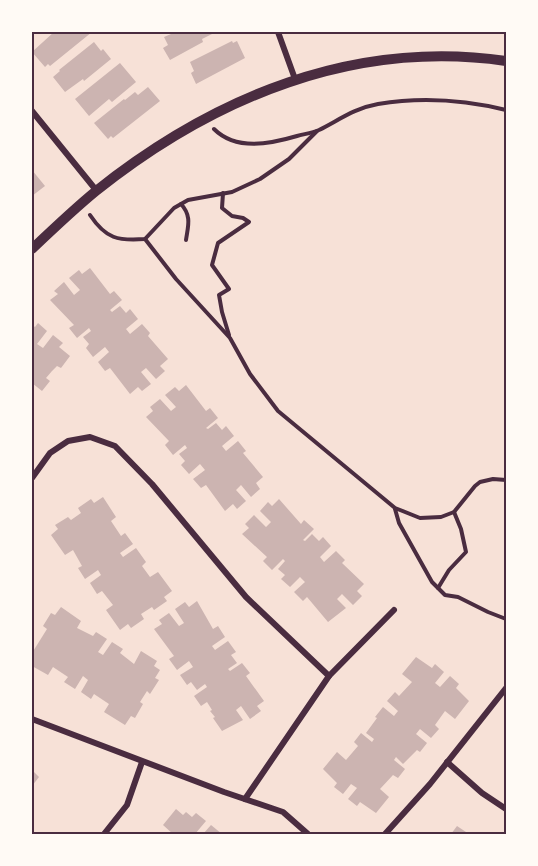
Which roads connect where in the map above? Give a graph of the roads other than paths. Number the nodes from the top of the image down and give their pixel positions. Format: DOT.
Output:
graph roads {
  1 [pos="278,32"];
  2 [pos="507,61"];
  3 [pos="295,79"];
  4 [pos="32,111"];
  5 [pos="96,190"];
  6 [pos="32,249"];
  7 [pos="32,478"];
  8 [pos="394,610"];
  9 [pos="329,676"];
  10 [pos="507,688"];
  11 [pos="32,719"];
  12 [pos="142,762"];
  13 [pos="447,762"];
  14 [pos="244,799"];
  15 [pos="507,809"];
  16 [pos="104,834"];
  17 [pos="308,834"];
  18 [pos="385,834"];
  1 -- 3 [label="street"];
  2 -- 3 [label="street"];
  3 -- 5 [label="street"];
  4 -- 5 [label="street"];
  5 -- 6 [label="street"];
  7 -- 9 [label="street"];
  8 -- 9 [label="street"];
  9 -- 14 [label="street"];
  10 -- 13 [label="street"];
  11 -- 12 [label="street"];
  12 -- 14 [label="street"];
  12 -- 16 [label="street"];
  13 -- 15 [label="street"];
  13 -- 18 [label="street"];
  14 -- 17 [label="street"];
}
